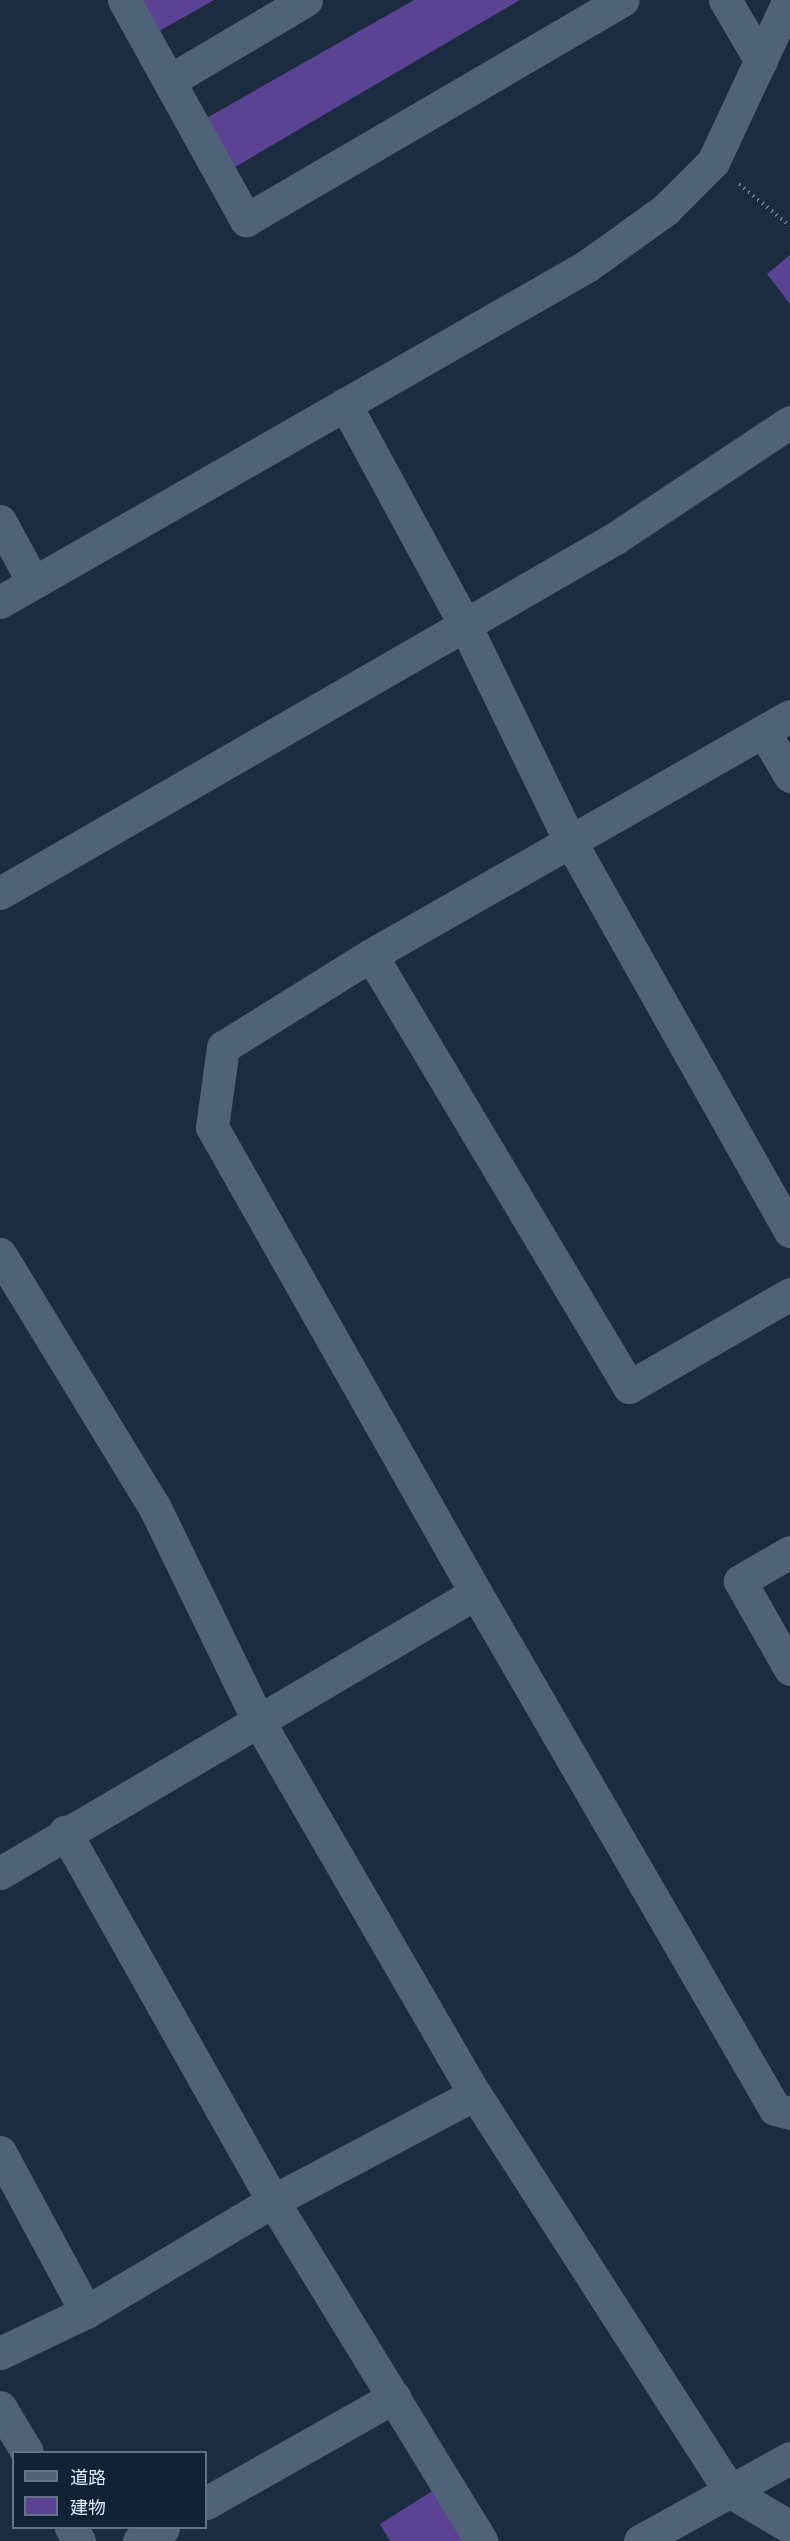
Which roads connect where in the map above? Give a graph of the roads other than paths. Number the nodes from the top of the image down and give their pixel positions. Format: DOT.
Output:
graph roads {
  1 [pos="124,0"];
  2 [pos="306,0"];
  3 [pos="623,0"];
  4 [pos="725,0"];
  5 [pos="789,0"];
  6 [pos="761,61"];
  7 [pos="169,81"];
  8 [pos="345,404"];
  9 [pos="790,422"];
  10 [pos="0,521"];
  11 [pos="33,582"];
  12 [pos="0,602"];
  13 [pos="465,625"];
  14 [pos="777,724"];
  15 [pos="790,776"];
  16 [pos="570,839"];
  17 [pos="0,893"];
  18 [pos="371,955"];
  19 [pos="790,1230"];
  20 [pos="0,1254"];
  21 [pos="790,1294"];
  22 [pos="790,1551"];
  23 [pos="476,1593"];
  24 [pos="790,1669"];
  25 [pos="259,1722"];
  26 [pos="65,1833"];
  27 [pos="0,1873"];
  28 [pos="475,2094"];
  29 [pos="790,2113"];
  30 [pos="0,2152"];
  31 [pos="273,2201"];
  32 [pos="86,2312"];
  33 [pos="0,2354"];
  34 [pos="394,2397"];
  35 [pos="0,2407"];
  36 [pos="26,2451"];
  37 [pos="790,2458"];
  38 [pos="731,2492"];
  39 [pos="207,2502"];
  40 [pos="790,2527"];
  41 [pos="161,2529"];
  42 [pos="139,2541"];
  43 [pos="481,2541"];
  44 [pos="640,2541"];
  1 -- 7 [label="street"];
  2 -- 7 [label="street"];
  3 -- 7 [label="street"];
  4 -- 6 [label="street"];
  5 -- 6 [label="street"];
  6 -- 8 [label="street"];
  8 -- 11 [label="street"];
  8 -- 13 [label="street"];
  9 -- 13 [label="street"];
  10 -- 11 [label="street"];
  11 -- 12 [label="street"];
  13 -- 16 [label="street"];
  13 -- 17 [label="street"];
  14 -- 15 [label="street"];
  14 -- 16 [label="street"];
  16 -- 18 [label="street"];
  16 -- 19 [label="street"];
  18 -- 21 [label="street"];
  18 -- 23 [label="street"];
  20 -- 25 [label="street"];
  22 -- 24 [label="street"];
  23 -- 25 [label="street"];
  23 -- 29 [label="street"];
  25 -- 26 [label="street"];
  25 -- 28 [label="street"];
  26 -- 27 [label="street"];
  26 -- 31 [label="street"];
  28 -- 31 [label="street"];
  28 -- 38 [label="street"];
  30 -- 32 [label="street"];
  31 -- 32 [label="street"];
  31 -- 34 [label="street"];
  32 -- 33 [label="street"];
  34 -- 39 [label="street"];
  34 -- 43 [label="street"];
  35 -- 36 [label="street"];
  37 -- 38 [label="street"];
  38 -- 40 [label="street"];
  38 -- 44 [label="street"];
  41 -- 42 [label="street"];
}
